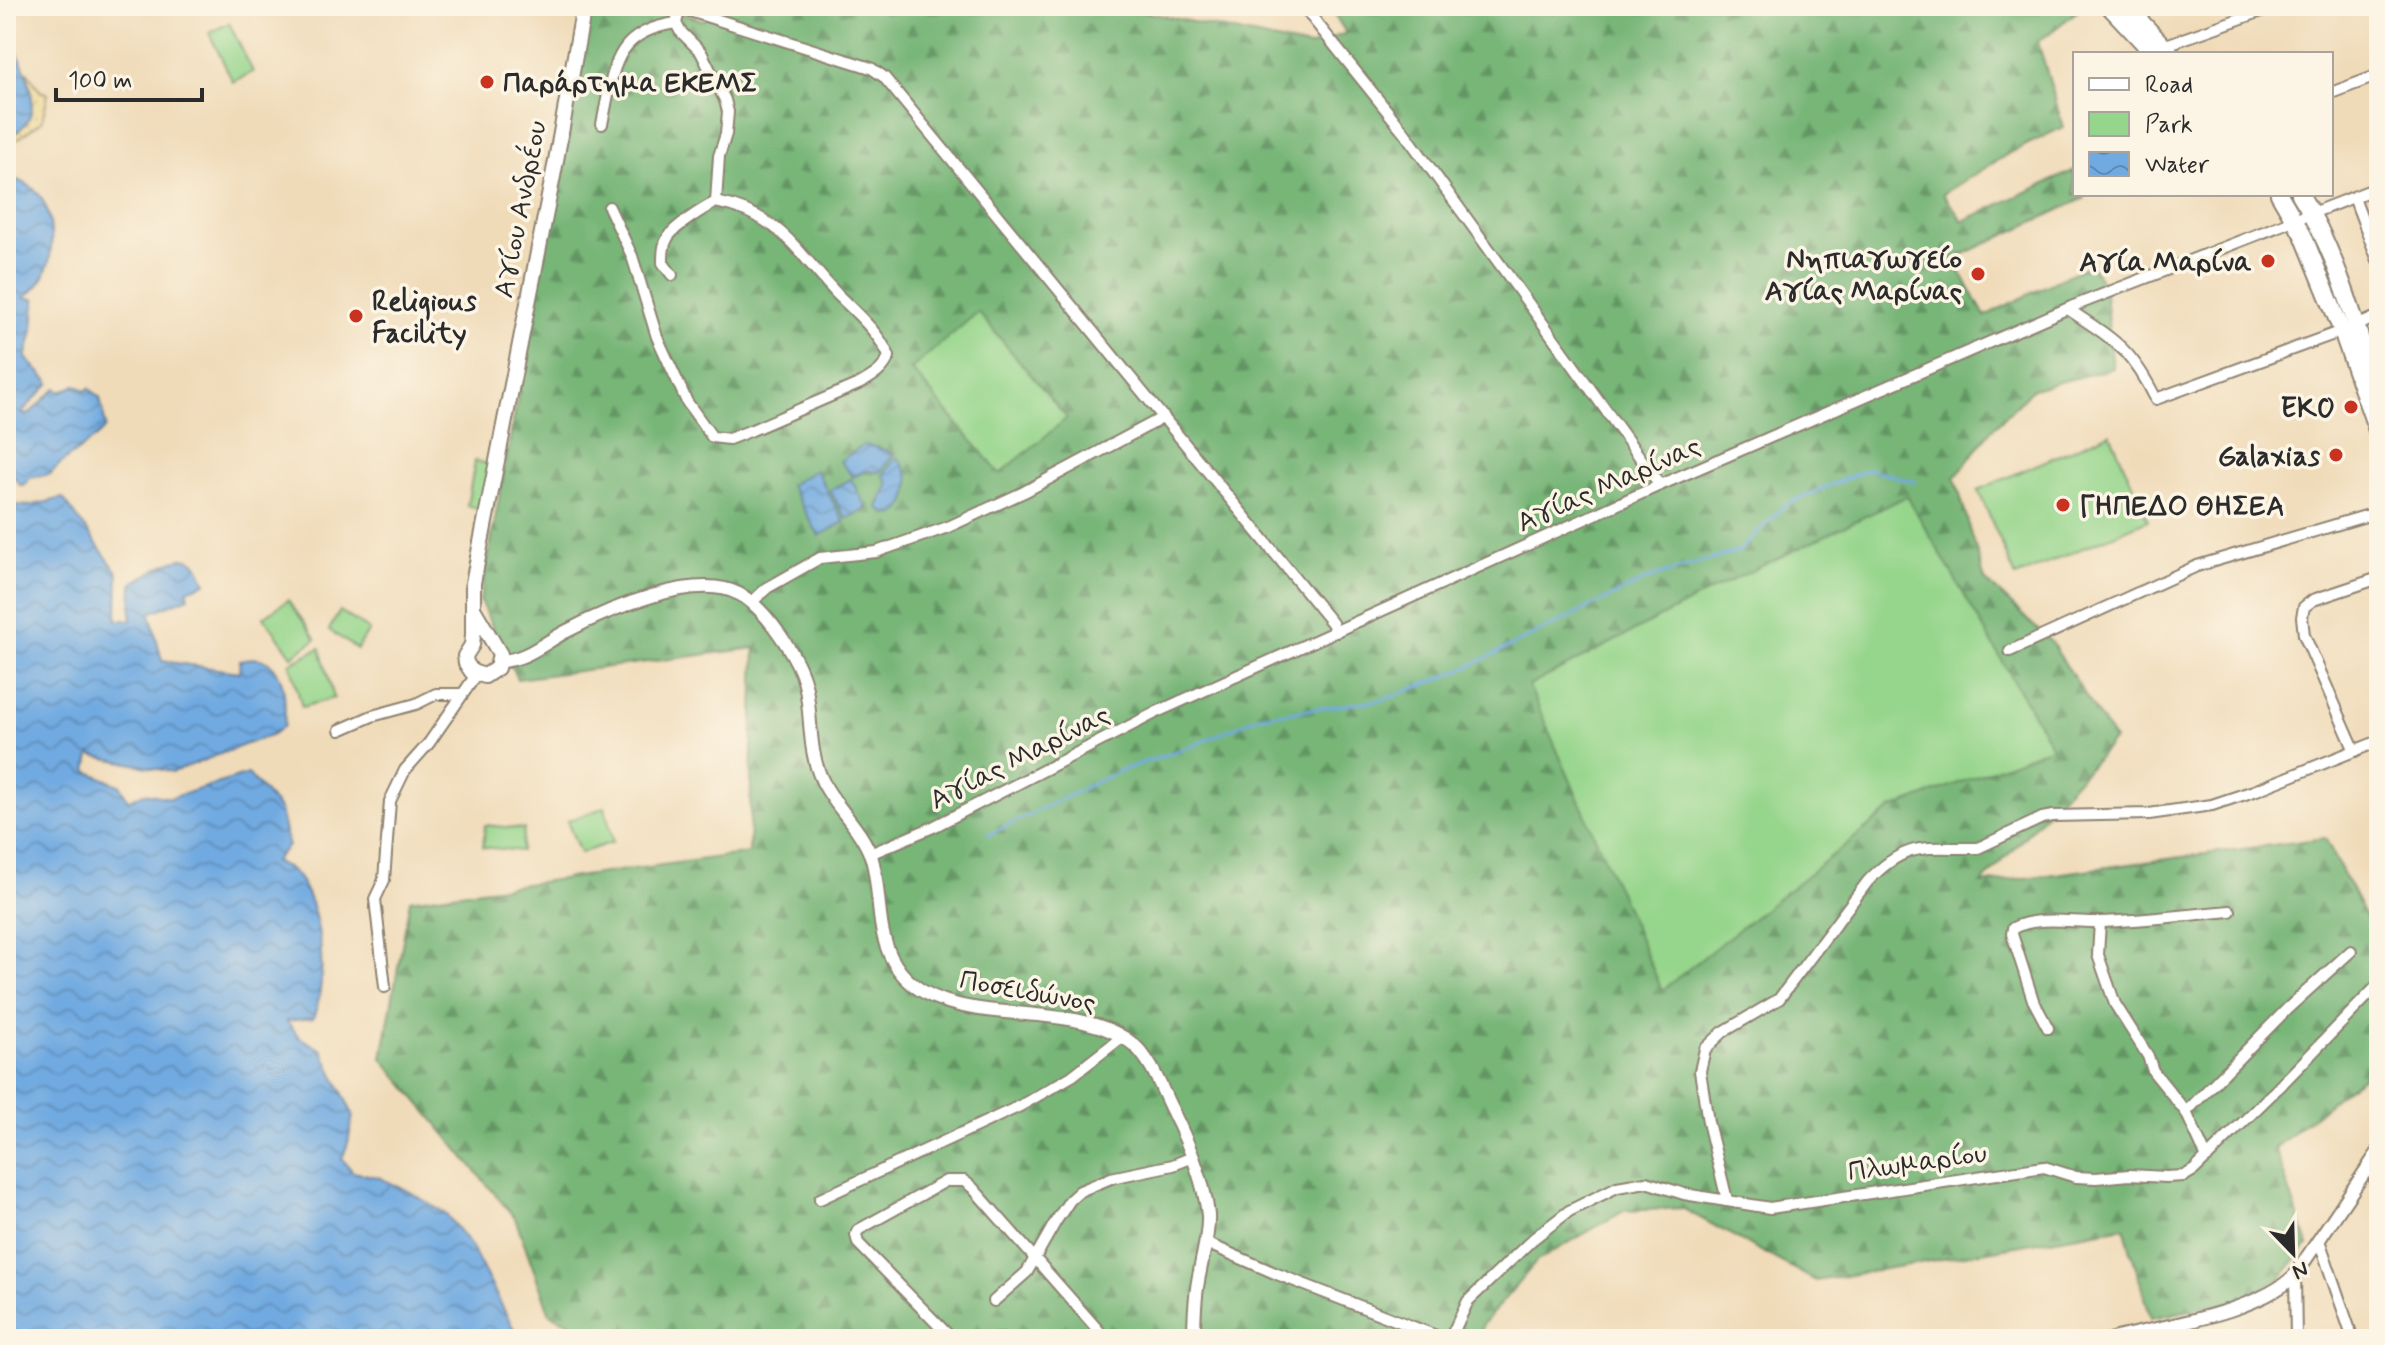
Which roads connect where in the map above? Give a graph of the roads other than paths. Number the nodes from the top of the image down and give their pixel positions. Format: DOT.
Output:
graph roads {
  1 [pos="584,6"];
  2 [pos="1303,6"];
  3 [pos="2109,6"];
  4 [pos="2126,6"];
  5 [pos="2276,6"];
  6 [pos="677,7"];
  7 [pos="676,23"];
  8 [pos="2163,51"];
  9 [pos="2379,75"];
  10 [pos="2333,92"];
  11 [pos="602,124"];
  12 [pos="2379,187"];
  13 [pos="2280,196"];
  14 [pos="2301,196"];
  15 [pos="2354,197"];
  16 [pos="716,202"];
  17 [pos="609,207"];
  18 [pos="2312,213"];
  19 [pos="2296,220"];
  20 [pos="2379,263"];
  21 [pos="672,275"];
  22 [pos="2068,309"];
  23 [pos="2379,316"];
  24 [pos="2349,328"];
  25 [pos="2379,399"];
  26 [pos="1164,417"];
  27 [pos="2379,436"];
  28 [pos="1660,485"];
  29 [pos="2379,512"];
  30 [pos="2379,578"];
  31 [pos="752,602"];
  32 [pos="474,610"];
  33 [pos="1336,632"];
  34 [pos="472,645"];
  35 [pos="493,645"];
  36 [pos="2010,651"];
  37 [pos="500,661"];
  38 [pos="476,675"];
  39 [pos="462,694"];
  40 [pos="340,730"];
  41 [pos="2379,741"];
  42 [pos="2355,751"];
  43 [pos="870,854"];
  44 [pos="2230,911"];
  45 [pos="2100,922"];
  46 [pos="2351,951"];
  47 [pos="2379,984"];
  48 [pos="385,987"];
  49 [pos="2048,1028"];
  50 [pos="1122,1037"];
  51 [pos="2186,1112"];
  52 [pos="2379,1151"];
  53 [pos="1193,1157"];
  54 [pos="2207,1158"];
  55 [pos="2371,1165"];
  56 [pos="2379,1193"];
  57 [pos="820,1199"];
  58 [pos="1727,1200"];
  59 [pos="2319,1240"];
  60 [pos="1206,1243"];
  61 [pos="1035,1260"];
  62 [pos="2295,1275"];
  63 [pos="994,1301"];
  64 [pos="952,1339"];
  65 [pos="997,1339"];
  66 [pos="1014,1339"];
  67 [pos="1106,1339"];
  68 [pos="1194,1339"];
  69 [pos="1444,1339"];
  70 [pos="1450,1339"];
  71 [pos="2113,1339"];
  72 [pos="2296,1339"];
  73 [pos="2353,1339"];
  1 -- 32 [label="main road, Αγίου Ανδρέου"];
  2 -- 28 [label="street"];
  3 -- 8 [label="main road"];
  4 -- 8 [label="main road"];
  5 -- 8 [label="street"];
  6 -- 7 [label="street"];
  6 -- 26 [label="street"];
  7 -- 11 [label="street"];
  7 -- 16 [label="street"];
  9 -- 10 [label="street"];
  12 -- 15 [label="street, Αγίας Μαρίνας"];
  13 -- 19 [label="main road"];
  14 -- 18 [label="main road"];
  15 -- 18 [label="street, Αγίας Μαρίνας"];
  15 -- 20 [label="street"];
  16 -- 17 [label="street"];
  16 -- 21 [label="street"];
  18 -- 19 [label="street, Αγίας Μαρίνας"];
  18 -- 24 [label="main road"];
  19 -- 22 [label="street, Αγίας Μαρίνας"];
  19 -- 24 [label="main road"];
  22 -- 24 [label="street"];
  22 -- 28 [label="street, Αγίας Μαρίνας"];
  23 -- 24 [label="street"];
  24 -- 25 [label="main road"];
  24 -- 27 [label="main road"];
  26 -- 31 [label="street"];
  26 -- 33 [label="street"];
  28 -- 33 [label="street, Αγίας Μαρίνας"];
  29 -- 36 [label="street"];
  30 -- 42 [label="street"];
  31 -- 37 [label="street, Ποσειδώνος"];
  31 -- 43 [label="street, Ποσειδώνος"];
  32 -- 34 [label="main road, Αγίου Ανδρέου"];
  32 -- 35 [label="main road"];
  33 -- 43 [label="street, Αγίας Μαρίνας"];
  34 -- 35 [label="main road"];
  34 -- 38 [label="main road"];
  35 -- 37 [label="main road"];
  37 -- 38 [label="main road"];
  38 -- 39 [label="street"];
  39 -- 40 [label="street"];
  39 -- 48 [label="street"];
  41 -- 42 [label="street"];
  42 -- 58 [label="street"];
  43 -- 50 [label="street, Ποσειδώνος"];
  44 -- 45 [label="street"];
  45 -- 49 [label="street"];
  45 -- 51 [label="street"];
  46 -- 51 [label="street"];
  47 -- 54 [label="street, Πλωμαρίου"];
  50 -- 53 [label="street, Ποσειδώνος"];
  50 -- 57 [label="street"];
  51 -- 54 [label="street"];
  52 -- 55 [label="street"];
  53 -- 60 [label="street, Ποσειδώνος"];
  53 -- 61 [label="street"];
  54 -- 58 [label="street, Πλωμαρίου"];
  55 -- 56 [label="street"];
  55 -- 59 [label="street"];
  58 -- 70 [label="street, Πλωμαρίου"];
  59 -- 62 [label="street"];
  59 -- 73 [label="street"];
  60 -- 68 [label="street, Ποσειδώνος"];
  60 -- 69 [label="street"];
  61 -- 63 [label="street"];
  61 -- 64 [label="street"];
  61 -- 67 [label="street"];
  62 -- 71 [label="street"];
  62 -- 72 [label="street"];
  65 -- 66 [label="street"];
}
